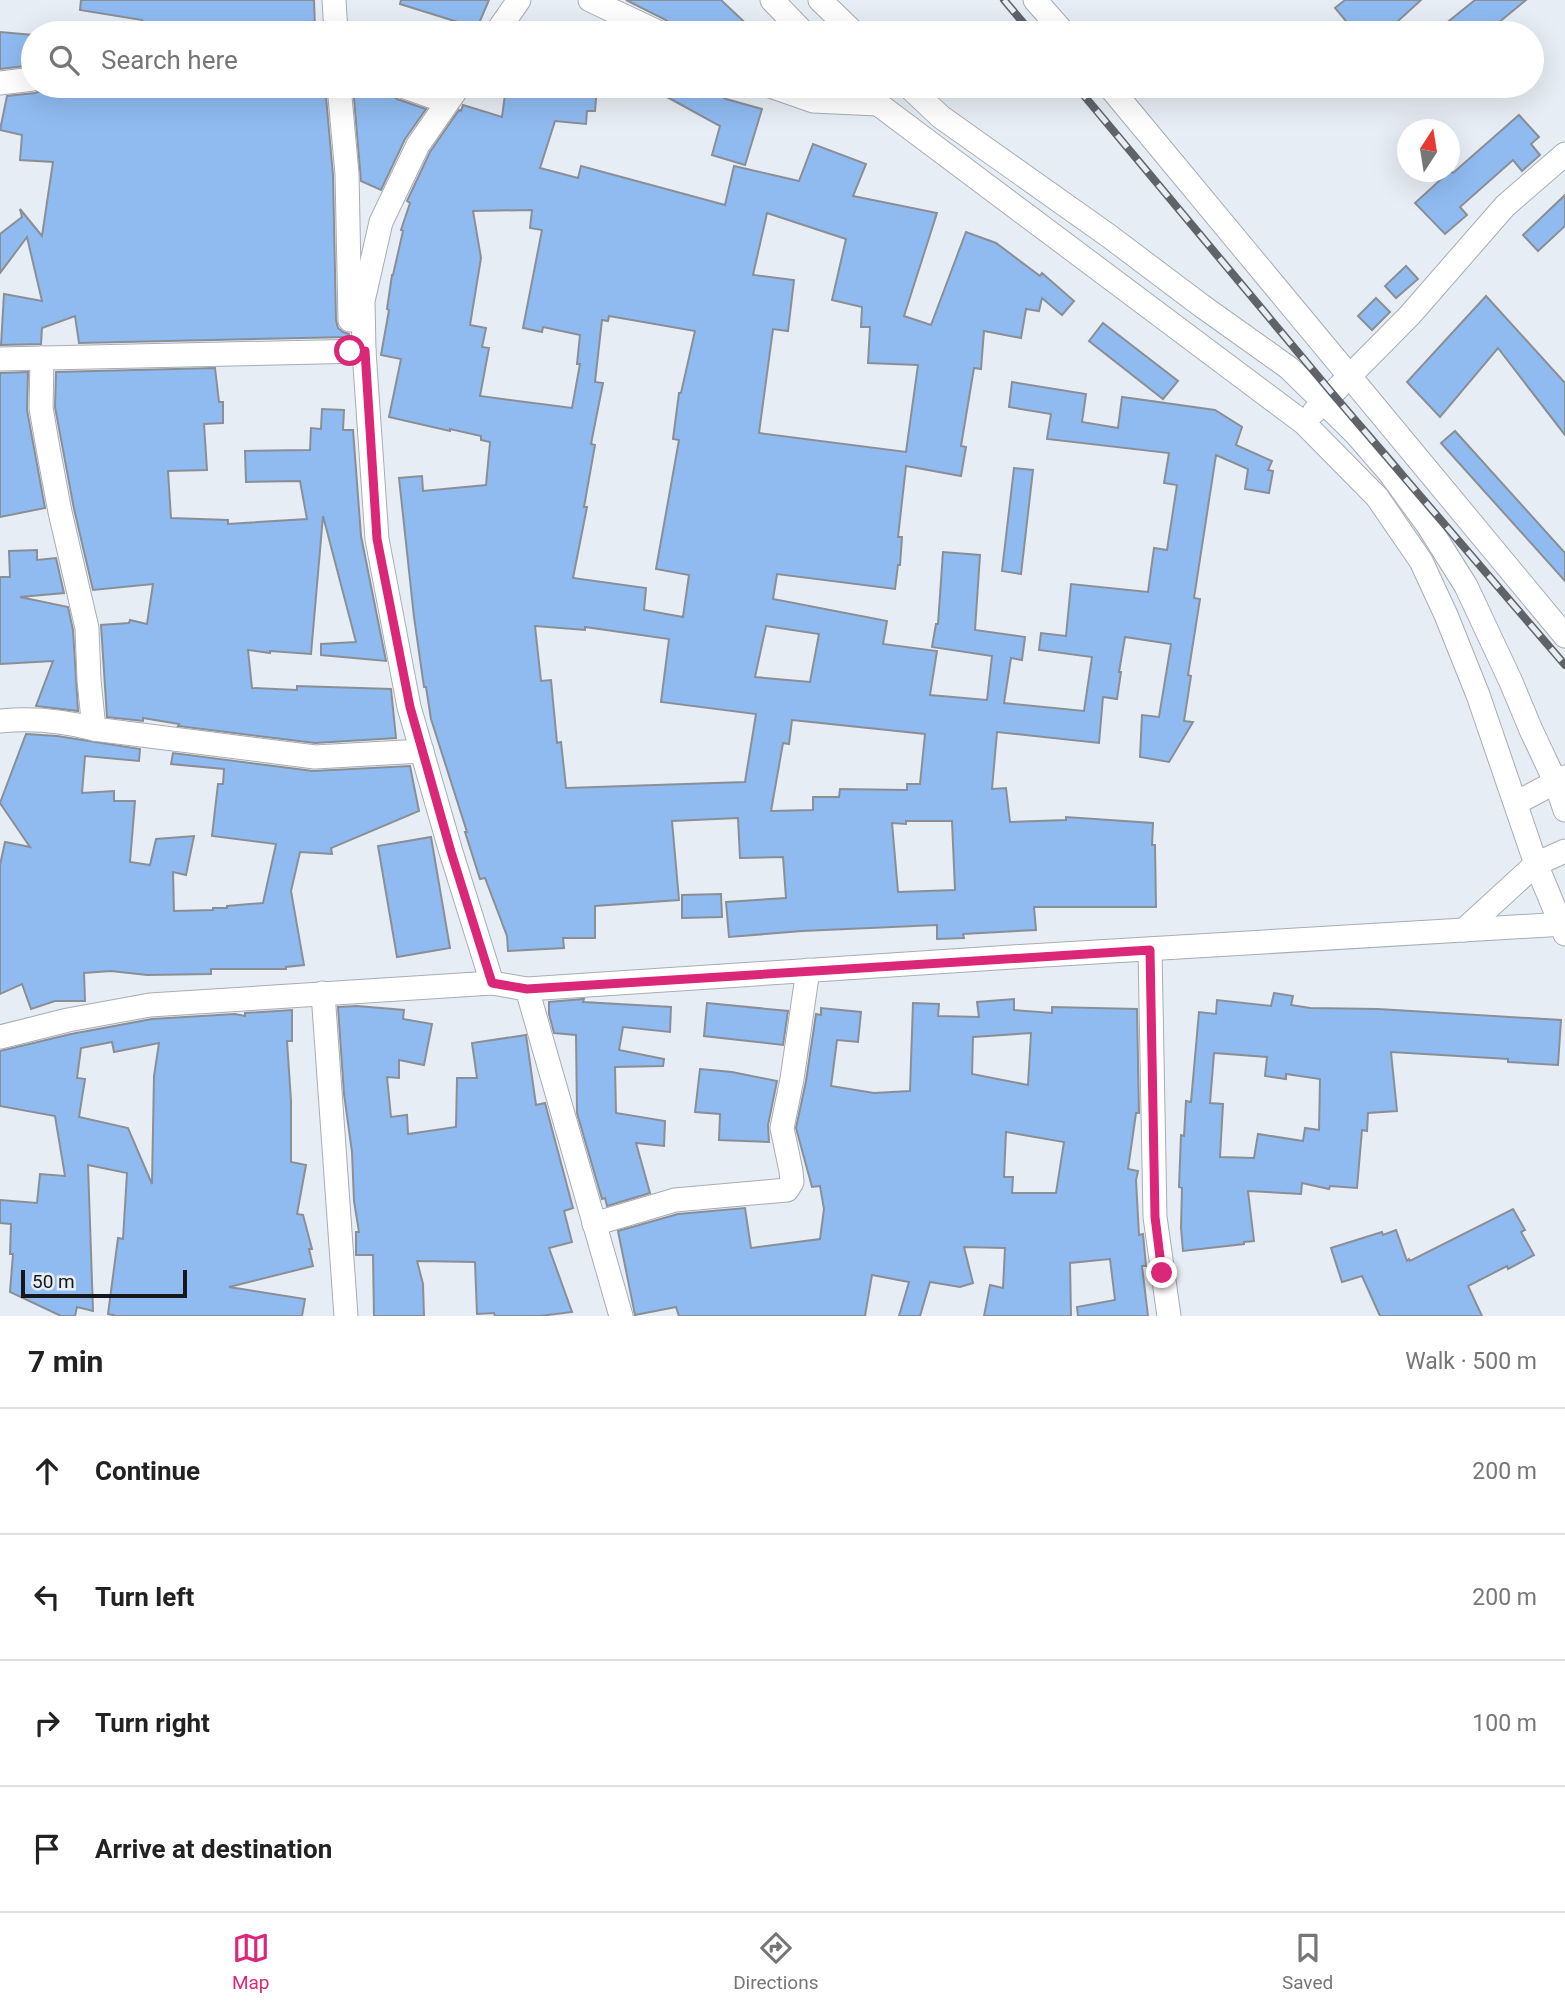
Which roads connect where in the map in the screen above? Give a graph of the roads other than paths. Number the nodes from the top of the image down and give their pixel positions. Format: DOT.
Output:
graph roads {
  1 [pos="334,0"];
  2 [pos="519,0"];
  3 [pos="590,0"];
  4 [pos="772,0"];
  5 [pos="820,0"];
  6 [pos="1035,0"];
  7 [pos="335,21"];
  8 [pos="504,21"];
  9 [pos="635,21"];
  10 [pos="792,21"];
  11 [pos="842,21"];
  12 [pos="1053,21"];
  13 [pos="21,80"];
  14 [pos="0,83"];
  15 [pos="340,98"];
  16 [pos="450,98"];
  17 [pos="804,98"];
  18 [pos="871,98"];
  19 [pos="921,98"];
  20 [pos="1118,98"];
  21 [pos="878,104"];
  22 [pos="1565,154"];
  23 [pos="357,351"];
  24 [pos="41,358"];
  25 [pos="0,359"];
  26 [pos="1349,376"];
  27 [pos="1324,402"];
  28 [pos="1304,422"];
  29 [pos="1565,636"];
  30 [pos="0,721"];
  31 [pos="94,729"];
  32 [pos="422,751"];
  33 [pos="1561,780"];
  34 [pos="1516,803"];
  35 [pos="1565,810"];
  36 [pos="1565,851"];
  37 [pos="1536,864"];
  38 [pos="1563,928"];
  39 [pos="1464,930"];
  40 [pos="1150,950"];
  41 [pos="808,970"];
  42 [pos="492,983"];
  43 [pos="527,989"];
  44 [pos="323,993"];
  45 [pos="0,1037"];
  46 [pos="594,1224"];
  47 [pos="346,1316"];
  48 [pos="621,1316"];
  49 [pos="1169,1316"];
  1 -- 7 [label="street"];
  2 -- 8 [label="street"];
  3 -- 9 [label="street"];
  4 -- 10 [label="street"];
  5 -- 11 [label="street"];
  6 -- 12 [label="street"];
  13 -- 14 [label="street"];
  15 -- 23 [label="street"];
  16 -- 23 [label="street"];
  17 -- 21 [label="street"];
  18 -- 21 [label="street"];
  19 -- 27 [label="street"];
  20 -- 26 [label="street"];
  21 -- 28 [label="street"];
  22 -- 26 [label="street"];
  23 -- 24 [label="street"];
  23 -- 32 [label="street"];
  24 -- 25 [label="street"];
  24 -- 31 [label="street"];
  26 -- 27 [label="street"];
  26 -- 29 [label="street"];
  27 -- 28 [label="street"];
  27 -- 33 [label="street"];
  28 -- 34 [label="street"];
  30 -- 31 [label="street"];
  31 -- 32 [label="street"];
  32 -- 42 [label="street"];
  33 -- 34 [label="street"];
  33 -- 35 [label="street"];
  34 -- 37 [label="street"];
  36 -- 37 [label="street"];
  37 -- 38 [label="street"];
  37 -- 39 [label="street"];
  38 -- 39 [label="street"];
  39 -- 40 [label="street"];
  40 -- 41 [label="street"];
  40 -- 49 [label="street"];
  41 -- 43 [label="street"];
  41 -- 46 [label="street"];
  42 -- 43 [label="street"];
  42 -- 44 [label="street"];
  43 -- 46 [label="street"];
  44 -- 45 [label="street"];
  44 -- 47 [label="street"];
  46 -- 48 [label="street"];
}
